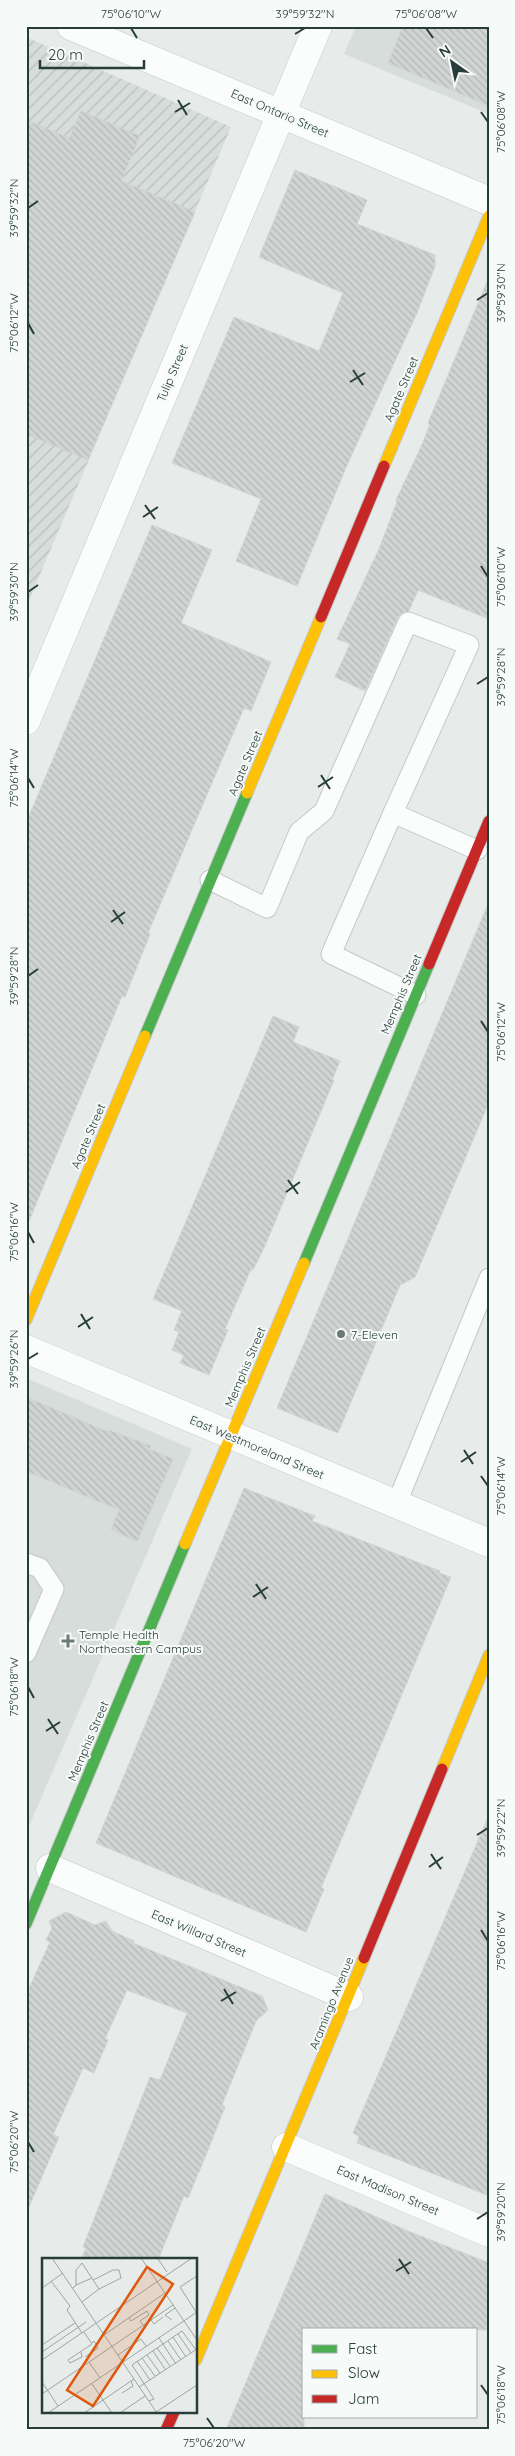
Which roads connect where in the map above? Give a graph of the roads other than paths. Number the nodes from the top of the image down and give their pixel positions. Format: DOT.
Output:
graph roads {
  1 [pos="71,26"];
  2 [pos="318,26"];
  3 [pos="282,114"];
  4 [pos="489,200"];
  5 [pos="489,216"];
  6 [pos="26,721"];
  7 [pos="393,813"];
  8 [pos="489,821"];
  9 [pos="476,850"];
  10 [pos="210,880"];
  11 [pos="416,995"];
  12 [pos="489,1278"];
  13 [pos="26,1320"];
  14 [pos="26,1349"];
  15 [pos="231,1436"];
  16 [pos="396,1505"];
  17 [pos="489,1543"];
  18 [pos="26,1563"];
  19 [pos="26,1654"];
  20 [pos="489,1655"];
  21 [pos="50,1868"];
  22 [pos="26,1924"];
  23 [pos="349,1997"];
  24 [pos="286,2147"];
  25 [pos="489,2233"];
  26 [pos="198,2355"];
  27 [pos="173,2414"];
  28 [pos="166,2430"];
  1 -- 3 [label="street, East Ontario Street"];
  2 -- 3 [label="street, Tulip Street"];
  3 -- 4 [label="street, East Ontario Street"];
  3 -- 6 [label="street, Tulip Street"];
  5 -- 10 [label="street, Agate Street"];
  7 -- 9 [label="lane"];
  7 -- 10 [label="lane"];
  7 -- 11 [label="lane"];
  8 -- 9 [label="street, Memphis Street"];
  9 -- 11 [label="street, Memphis Street"];
  10 -- 13 [label="street, Agate Street"];
  11 -- 15 [label="street, Memphis Street"];
  12 -- 16 [label="lane"];
  14 -- 15 [label="street, East Westmoreland Street"];
  15 -- 16 [label="street, East Westmoreland Street"];
  15 -- 21 [label="street, Memphis Street"];
  16 -- 17 [label="street, East Westmoreland Street"];
  18 -- 19 [label="lane"];
  20 -- 23 [label="street, Aramingo Avenue"];
  21 -- 22 [label="street, Memphis Street"];
  21 -- 23 [label="street, East Willard Street"];
  23 -- 24 [label="street, Aramingo Avenue"];
  24 -- 25 [label="street, East Madison Street"];
  24 -- 26 [label="street, Aramingo Avenue"];
  27 -- 28 [label="street"];
}
